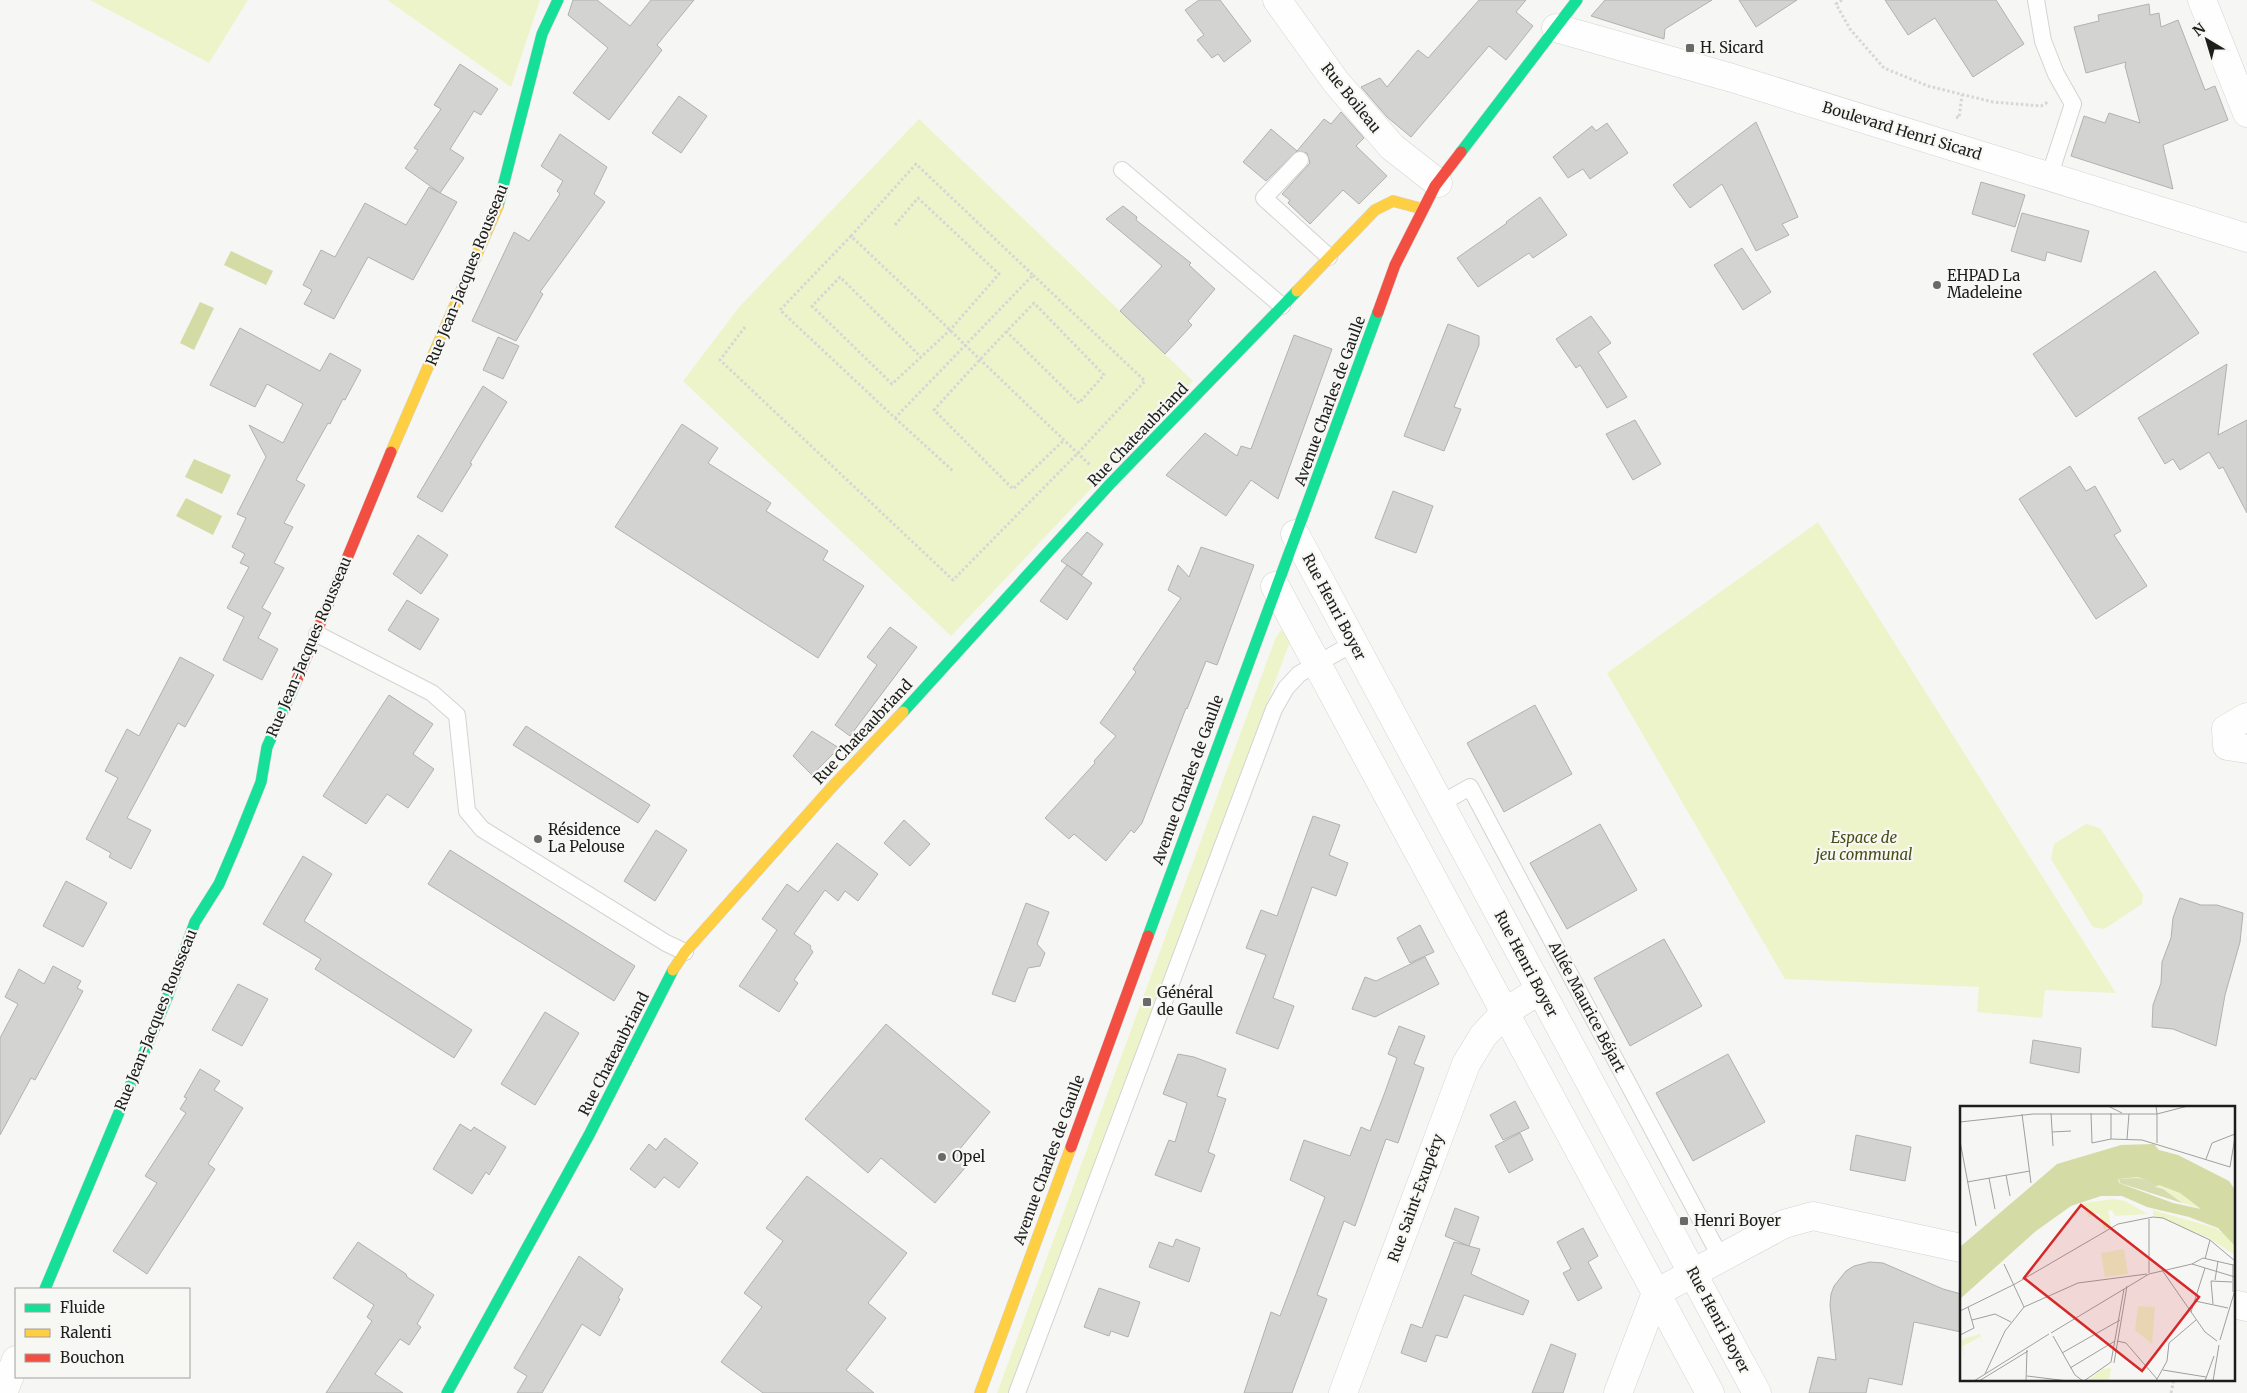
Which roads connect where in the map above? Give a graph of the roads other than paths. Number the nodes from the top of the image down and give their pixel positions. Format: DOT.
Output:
graph roads {
  1 [pos="558,0"];
  2 [pos="1277,0"];
  3 [pos="1577,0"];
  4 [pos="2036,0"];
  5 [pos="2202,0"];
  6 [pos="1556,28"];
  7 [pos="2241,79"];
  8 [pos="2247,113"];
  9 [pos="1300,160"];
  10 [pos="1122,170"];
  11 [pos="2049,177"];
  12 [pos="1438,183"];
  13 [pos="1424,209"];
  14 [pos="2247,238"];
  15 [pos="1329,257"];
  16 [pos="1282,306"];
  17 [pos="1296,534"];
  18 [pos="1275,586"];
  19 [pos="316,634"];
  20 [pos="1354,643"];
  21 [pos="1317,664"];
  22 [pos="2247,717"];
  23 [pos="2247,749"];
  24 [pos="1440,804"];
  25 [pos="685,952"];
  26 [pos="1540,990"];
  27 [pos="1505,1012"];
  28 [pos="1960,1248"];
  29 [pos="1720,1258"];
  30 [pos="1693,1274"];
  31 [pos="45,1288"];
  32 [pos="1656,1293"];
  33 [pos="2234,1304"];
  34 [pos="2247,1307"];
  35 [pos="15,1363"];
  36 [pos="3,1393"];
  37 [pos="447,1393"];
  38 [pos="980,1393"];
  39 [pos="1017,1393"];
  40 [pos="1343,1393"];
  41 [pos="1618,1393"];
  42 [pos="1710,1393"];
  43 [pos="1757,1393"];
  1 -- 19 [label="street, Rue Jean-Jacques Rousseau"];
  2 -- 12 [label="street, Rue Boileau"];
  3 -- 6 [label="street, Avenue Charles de Gaulle"];
  4 -- 11 [label="lane"];
  5 -- 7 [label="street"];
  6 -- 11 [label="street, Boulevard Henri Sicard"];
  6 -- 12 [label="street, Avenue Charles de Gaulle"];
  7 -- 8 [label="street"];
  9 -- 15 [label="lane"];
  10 -- 16 [label="lane"];
  11 -- 14 [label="street, Boulevard Henri Sicard"];
  12 -- 13 [label="street, Avenue Charles de Gaulle"];
  13 -- 15 [label="street, Rue Chateaubriand"];
  13 -- 17 [label="street, Avenue Charles de Gaulle"];
  15 -- 16 [label="street, Rue Chateaubriand"];
  16 -- 25 [label="street, Rue Chateaubriand"];
  17 -- 18 [label="street, Avenue Charles de Gaulle"];
  17 -- 20 [label="street, Rue Henri Boyer"];
  18 -- 21 [label="street"];
  18 -- 38 [label="street, Avenue Charles de Gaulle"];
  19 -- 25 [label="lane"];
  19 -- 31 [label="street, Rue Jean-Jacques Rousseau"];
  20 -- 21 [label="lane"];
  20 -- 24 [label="street, Rue Henri Boyer"];
  21 -- 27 [label="street"];
  21 -- 39 [label="lane"];
  22 -- 23 [label="street"];
  24 -- 26 [label="street, Rue Henri Boyer"];
  24 -- 29 [label="lane, Allée Maurice Béjart"];
  25 -- 37 [label="street, Rue Chateaubriand"];
  26 -- 27 [label="street, Rue Saint-Exupéry"];
  26 -- 30 [label="street, Rue Henri Boyer"];
  27 -- 32 [label="street"];
  27 -- 40 [label="street, Rue Saint-Exupéry"];
  28 -- 29 [label="street"];
  29 -- 30 [label="street"];
  30 -- 32 [label="street"];
  30 -- 43 [label="street, Rue Henri Boyer"];
  32 -- 41 [label="street"];
  32 -- 42 [label="street"];
  33 -- 34 [label="street"];
  35 -- 36 [label="street"];
}
